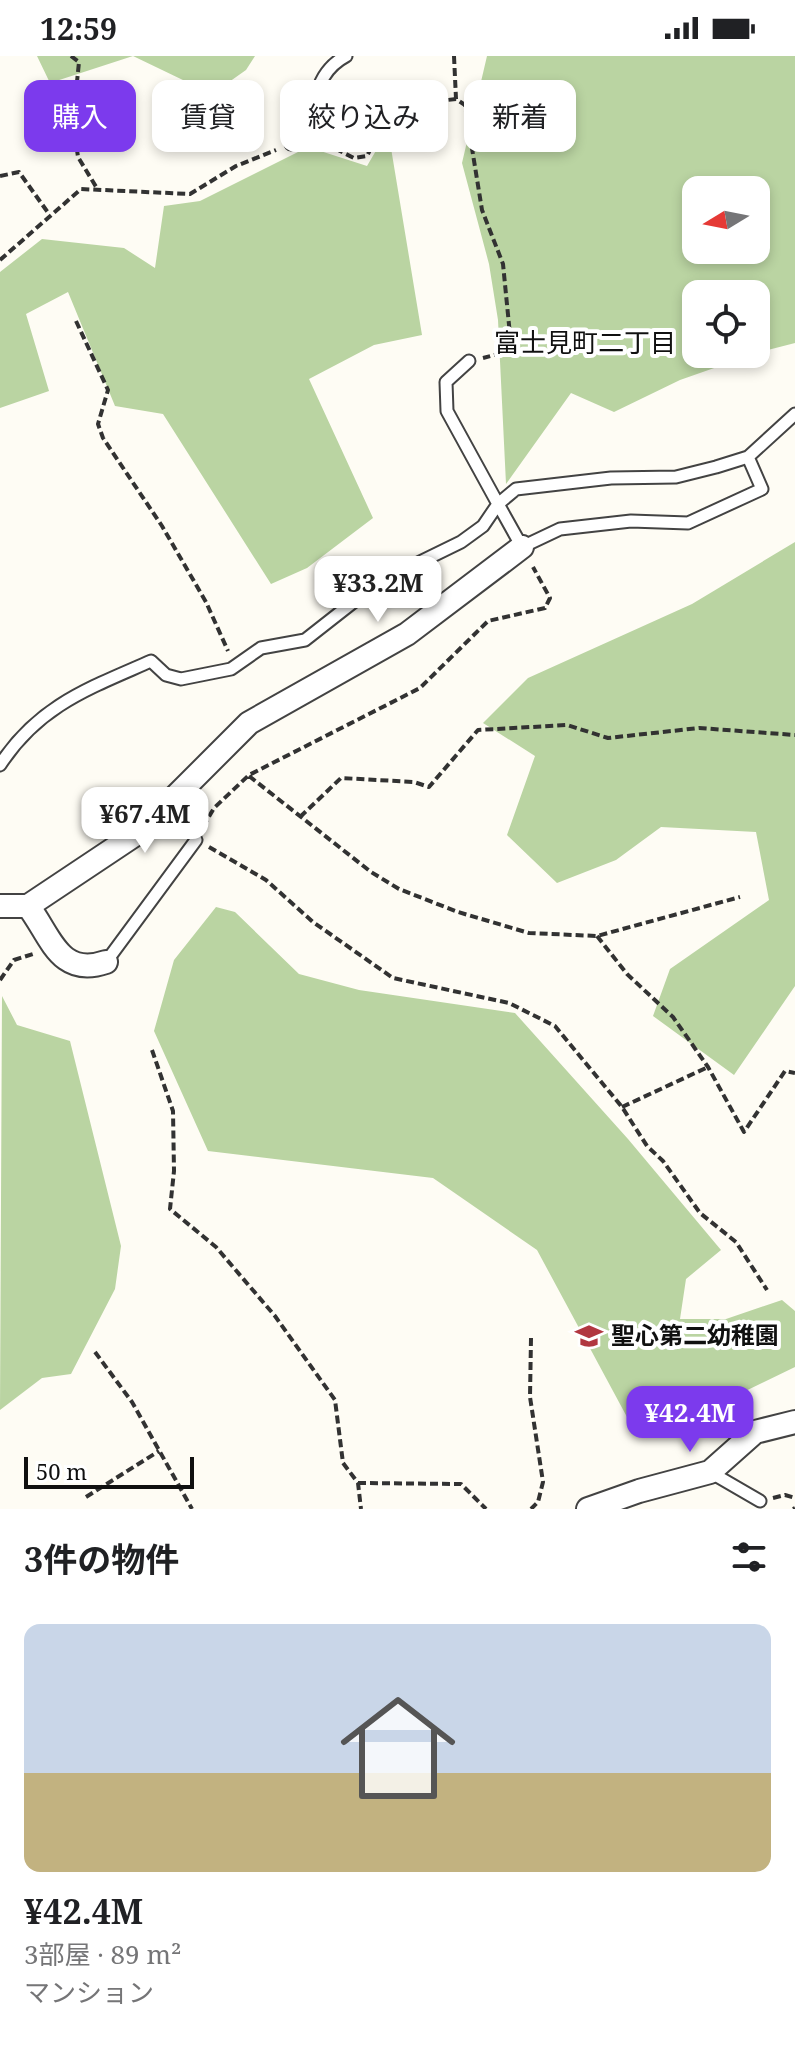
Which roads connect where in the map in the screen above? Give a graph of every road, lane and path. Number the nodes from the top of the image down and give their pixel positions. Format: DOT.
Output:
graph roads {
  1 [pos="71,56"];
  2 [pos="346,56"];
  3 [pos="454,56"];
  4 [pos="320,80"];
  5 [pos="456,99"];
  6 [pos="448,100"];
  7 [pos="280,148"];
  8 [pos="342,152"];
  9 [pos="369,152"];
  10 [pos="0,176"];
  11 [pos="98,190"];
  12 [pos="49,214"];
  13 [pos="0,260"];
  14 [pos="76,321"];
  15 [pos="469,361"];
  16 [pos="795,414"];
  17 [pos="748,457"];
  18 [pos="498,504"];
  19 [pos="522,547"];
  20 [pos="231,669"];
  21 [pos="795,735"];
  22 [pos="0,765"];
  23 [pos="249,775"];
  24 [pos="300,817"];
  25 [pos="196,840"];
  26 [pos="740,897"];
  27 [pos="0,906"];
  28 [pos="28,906"];
  29 [pos="597,936"];
  30 [pos="54,947"];
  31 [pos="106,962"];
  32 [pos="0,980"];
  33 [pos="152,1050"];
  34 [pos="708,1067"];
  35 [pos="795,1073"];
  36 [pos="622,1107"];
  37 [pos="767,1290"];
  38 [pos="531,1338"];
  39 [pos="95,1352"];
  40 [pos="795,1422"];
  41 [pos="159,1451"];
  42 [pos="710,1472"];
  43 [pos="358,1483"];
  44 [pos="86,1497"];
  45 [pos="760,1501"];
  46 [pos="192,1509"];
  47 [pos="361,1509"];
  48 [pos="486,1509"];
  49 [pos="531,1509"];
  50 [pos="588,1509"];
  1 -- 11 [label="path"];
  2 -- 4 [label="lane"];
  3 -- 5 [label="path"];
  5 -- 6 [label="path"];
  5 -- 15 [label="path"];
  7 -- 11 [label="path"];
  8 -- 9 [label="path"];
  10 -- 12 [label="path"];
  11 -- 12 [label="path"];
  12 -- 13 [label="path"];
  14 -- 20 [label="path"];
  15 -- 18 [label="lane"];
  16 -- 17 [label="lane"];
  17 -- 18 [label="lane"];
  17 -- 19 [label="lane"];
  18 -- 19 [label="lane"];
  18 -- 20 [label="lane"];
  19 -- 23 [label="path"];
  19 -- 28 [label="street"];
  20 -- 22 [label="lane"];
  21 -- 24 [label="path"];
  23 -- 24 [label="path"];
  23 -- 25 [label="path"];
  24 -- 29 [label="path"];
  25 -- 31 [label="lane"];
  25 -- 36 [label="path"];
  26 -- 29 [label="path"];
  27 -- 28 [label="street"];
  28 -- 30 [label="street"];
  29 -- 34 [label="path"];
  30 -- 31 [label="street"];
  30 -- 32 [label="path"];
  33 -- 43 [label="path"];
  34 -- 35 [label="path"];
  34 -- 36 [label="path"];
  36 -- 37 [label="path"];
  38 -- 49 [label="path"];
  39 -- 41 [label="path"];
  40 -- 42 [label="street"];
  41 -- 44 [label="path"];
  41 -- 46 [label="path"];
  42 -- 45 [label="lane"];
  42 -- 50 [label="street"];
  43 -- 47 [label="path"];
  43 -- 48 [label="path"];
}
